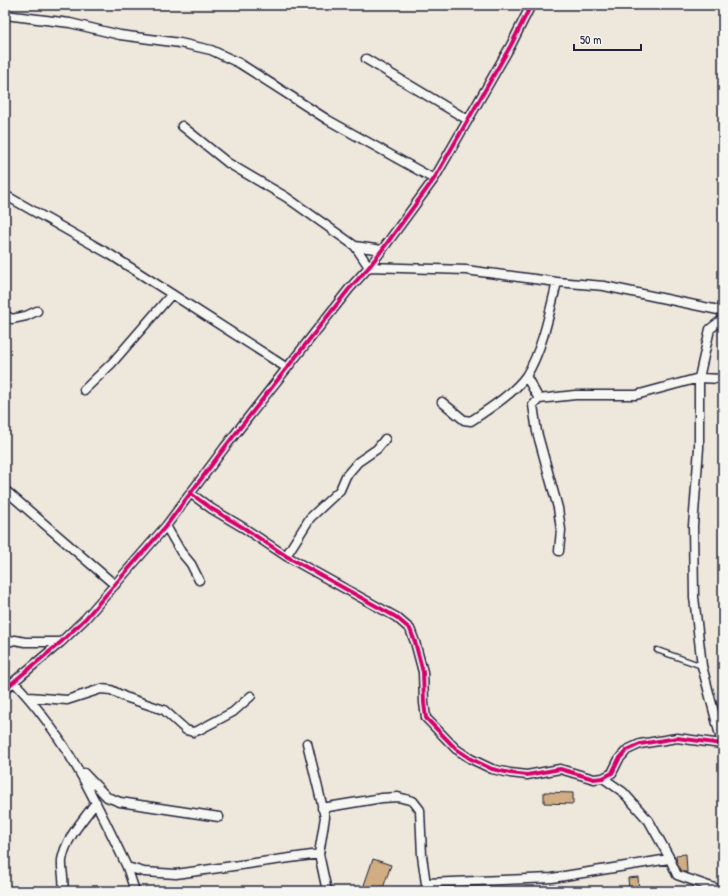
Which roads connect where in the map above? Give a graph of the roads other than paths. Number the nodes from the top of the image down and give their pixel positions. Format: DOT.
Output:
graph roads {
  1 [pos="531,5"];
  2 [pos="5,15"];
  3 [pos="366,59"];
  4 [pos="468,120"];
  5 [pos="182,126"];
  6 [pos="434,179"];
  7 [pos="5,195"];
  8 [pos="355,246"];
  9 [pos="382,250"];
  10 [pos="369,267"];
  11 [pos="557,282"];
  12 [pos="171,294"];
  13 [pos="37,311"];
  14 [pos="723,311"];
  15 [pos="5,315"];
  16 [pos="723,319"];
  17 [pos="287,368"];
  18 [pos="526,376"];
  19 [pos="699,378"];
  20 [pos="723,379"];
  21 [pos="84,390"];
  22 [pos="539,399"];
  23 [pos="442,402"];
  24 [pos="385,439"];
  25 [pos="5,490"];
  26 [pos="190,493"];
  27 [pos="166,526"];
  28 [pos="559,551"];
  29 [pos="286,556"];
  30 [pos="199,580"];
  31 [pos="115,585"];
  32 [pos="61,642"];
  33 [pos="5,643"];
  34 [pos="657,650"];
  35 [pos="702,666"];
  36 [pos="14,682"];
  37 [pos="5,689"];
  38 [pos="251,696"];
  39 [pos="29,697"];
  40 [pos="308,743"];
  41 [pos="723,745"];
  42 [pos="78,767"];
  43 [pos="603,778"];
  44 [pos="96,802"];
  45 [pos="322,808"];
  46 [pos="219,817"];
  47 [pos="319,854"];
  48 [pos="670,858"];
  49 [pos="128,867"];
  50 [pos="427,887"];
  51 [pos="63,891"];
  52 [pos="135,891"];
  53 [pos="327,891"];
  54 [pos="723,891"];
  1 -- 4 [label="street"];
  2 -- 6 [label="street"];
  3 -- 4 [label="street"];
  4 -- 6 [label="street"];
  5 -- 8 [label="street"];
  6 -- 9 [label="street"];
  7 -- 12 [label="street"];
  8 -- 9 [label="street"];
  8 -- 10 [label="street"];
  9 -- 10 [label="street"];
  10 -- 11 [label="street"];
  10 -- 17 [label="street"];
  11 -- 14 [label="street"];
  11 -- 18 [label="street"];
  12 -- 17 [label="street"];
  12 -- 21 [label="street"];
  13 -- 15 [label="street"];
  16 -- 19 [label="street"];
  17 -- 26 [label="street"];
  18 -- 22 [label="street"];
  18 -- 23 [label="street"];
  19 -- 20 [label="street"];
  19 -- 22 [label="street"];
  19 -- 35 [label="street"];
  22 -- 28 [label="street"];
  24 -- 29 [label="street"];
  25 -- 31 [label="street"];
  26 -- 27 [label="street"];
  26 -- 29 [label="street"];
  27 -- 30 [label="street"];
  27 -- 31 [label="street"];
  29 -- 43 [label="street"];
  31 -- 32 [label="street"];
  32 -- 33 [label="street"];
  32 -- 36 [label="street"];
  34 -- 35 [label="lane"];
  35 -- 41 [label="street"];
  36 -- 37 [label="street"];
  36 -- 39 [label="street"];
  38 -- 39 [label="street"];
  39 -- 42 [label="street"];
  40 -- 45 [label="street"];
  41 -- 43 [label="street"];
  42 -- 44 [label="street"];
  42 -- 46 [label="street"];
  43 -- 48 [label="street"];
  44 -- 49 [label="street"];
  44 -- 51 [label="street"];
  45 -- 47 [label="street"];
  45 -- 50 [label="street"];
  47 -- 49 [label="street"];
  47 -- 53 [label="street"];
  48 -- 50 [label="street"];
  48 -- 54 [label="street"];
  49 -- 52 [label="street"];
}
